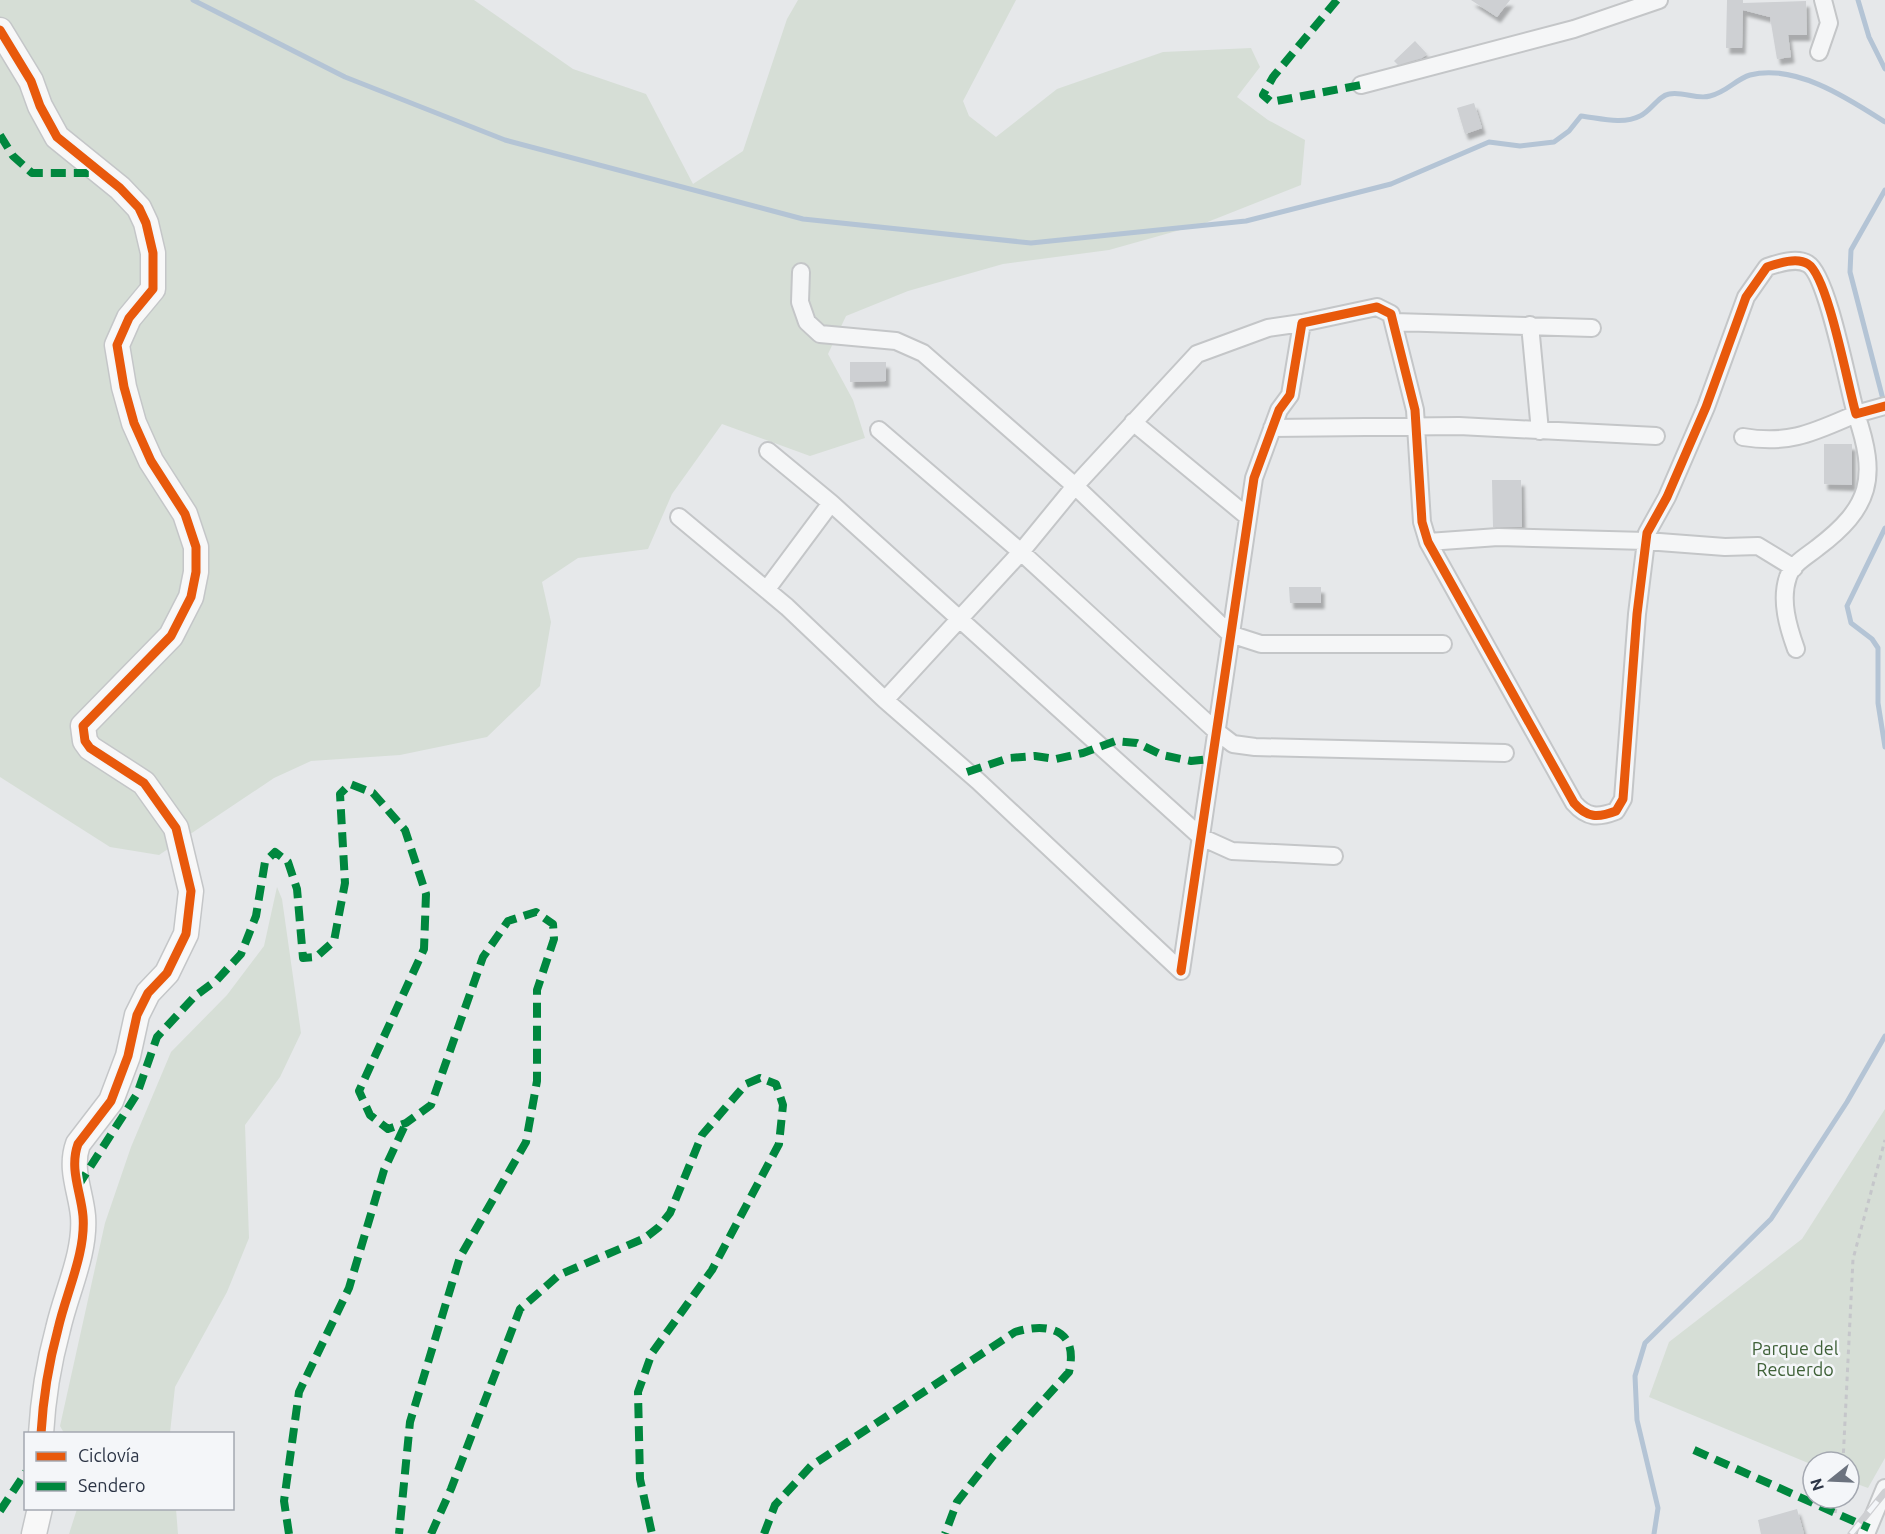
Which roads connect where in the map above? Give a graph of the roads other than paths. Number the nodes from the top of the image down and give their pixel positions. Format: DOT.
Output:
graph roads {
  1 [pos="1659,0"];
  2 [pos="1823,0"];
  3 [pos="0,30"];
  4 [pos="1819,52"];
  5 [pos="1361,85"];
  6 [pos="801,272"];
  7 [pos="1394,322"];
  8 [pos="1302,323"];
  9 [pos="1530,325"];
  10 [pos="1592,328"];
  11 [pos="1885,406"];
  12 [pos="1856,414"];
  13 [pos="1133,422"];
  14 [pos="1416,427"];
  15 [pos="1272,428"];
  16 [pos="879,430"];
  17 [pos="1540,431"];
  18 [pos="1656,436"];
  19 [pos="1743,437"];
  20 [pos="768,451"];
  21 [pos="1075,486"];
  22 [pos="831,503"];
  23 [pos="679,517"];
  24 [pos="1248,517"];
  25 [pos="1646,541"];
  26 [pos="1428,542"];
  27 [pos="1021,552"];
  28 [pos="1794,568"];
  29 [pos="767,589"];
  30 [pos="961,618"];
  31 [pos="1230,634"];
  32 [pos="1443,644"];
  33 [pos="1796,649"];
  34 [pos="885,700"];
  35 [pos="1216,730"];
  36 [pos="1505,753"];
  37 [pos="1201,837"];
  38 [pos="1334,856"];
  39 [pos="41,1432"];
  40 [pos="1885,1488"];
  41 [pos="40,1510"];
  42 [pos="34,1534"];
  43 [pos="1866,1534"];
  1 -- 5 [label="street"];
  2 -- 4 [label="street"];
  3 -- 39 [label="street"];
  6 -- 21 [label="street"];
  7 -- 8 [label="street"];
  7 -- 9 [label="street"];
  7 -- 14 [label="street"];
  8 -- 13 [label="street"];
  8 -- 15 [label="street"];
  9 -- 10 [label="street"];
  9 -- 17 [label="street"];
  11 -- 12 [label="street"];
  12 -- 19 [label="street"];
  12 -- 25 [label="street"];
  12 -- 28 [label="street"];
  13 -- 21 [label="street"];
  13 -- 24 [label="street"];
  14 -- 15 [label="street"];
  14 -- 17 [label="street"];
  14 -- 26 [label="street"];
  15 -- 24 [label="street"];
  16 -- 27 [label="street"];
  17 -- 18 [label="street"];
  20 -- 22 [label="street"];
  21 -- 27 [label="street"];
  21 -- 31 [label="street"];
  22 -- 29 [label="street"];
  22 -- 30 [label="street"];
  23 -- 29 [label="street"];
  24 -- 31 [label="street"];
  25 -- 26 [label="street"];
  25 -- 26 [label="street"];
  25 -- 28 [label="street"];
  27 -- 30 [label="street"];
  27 -- 35 [label="street"];
  28 -- 33 [label="street"];
  29 -- 34 [label="street"];
  30 -- 34 [label="street"];
  30 -- 37 [label="street"];
  31 -- 32 [label="street"];
  31 -- 35 [label="street"];
  34 -- 37 [label="street"];
  35 -- 36 [label="street"];
  35 -- 37 [label="street"];
  37 -- 38 [label="street"];
  40 -- 43 [label="street"];
  41 -- 42 [label="street"];
}
